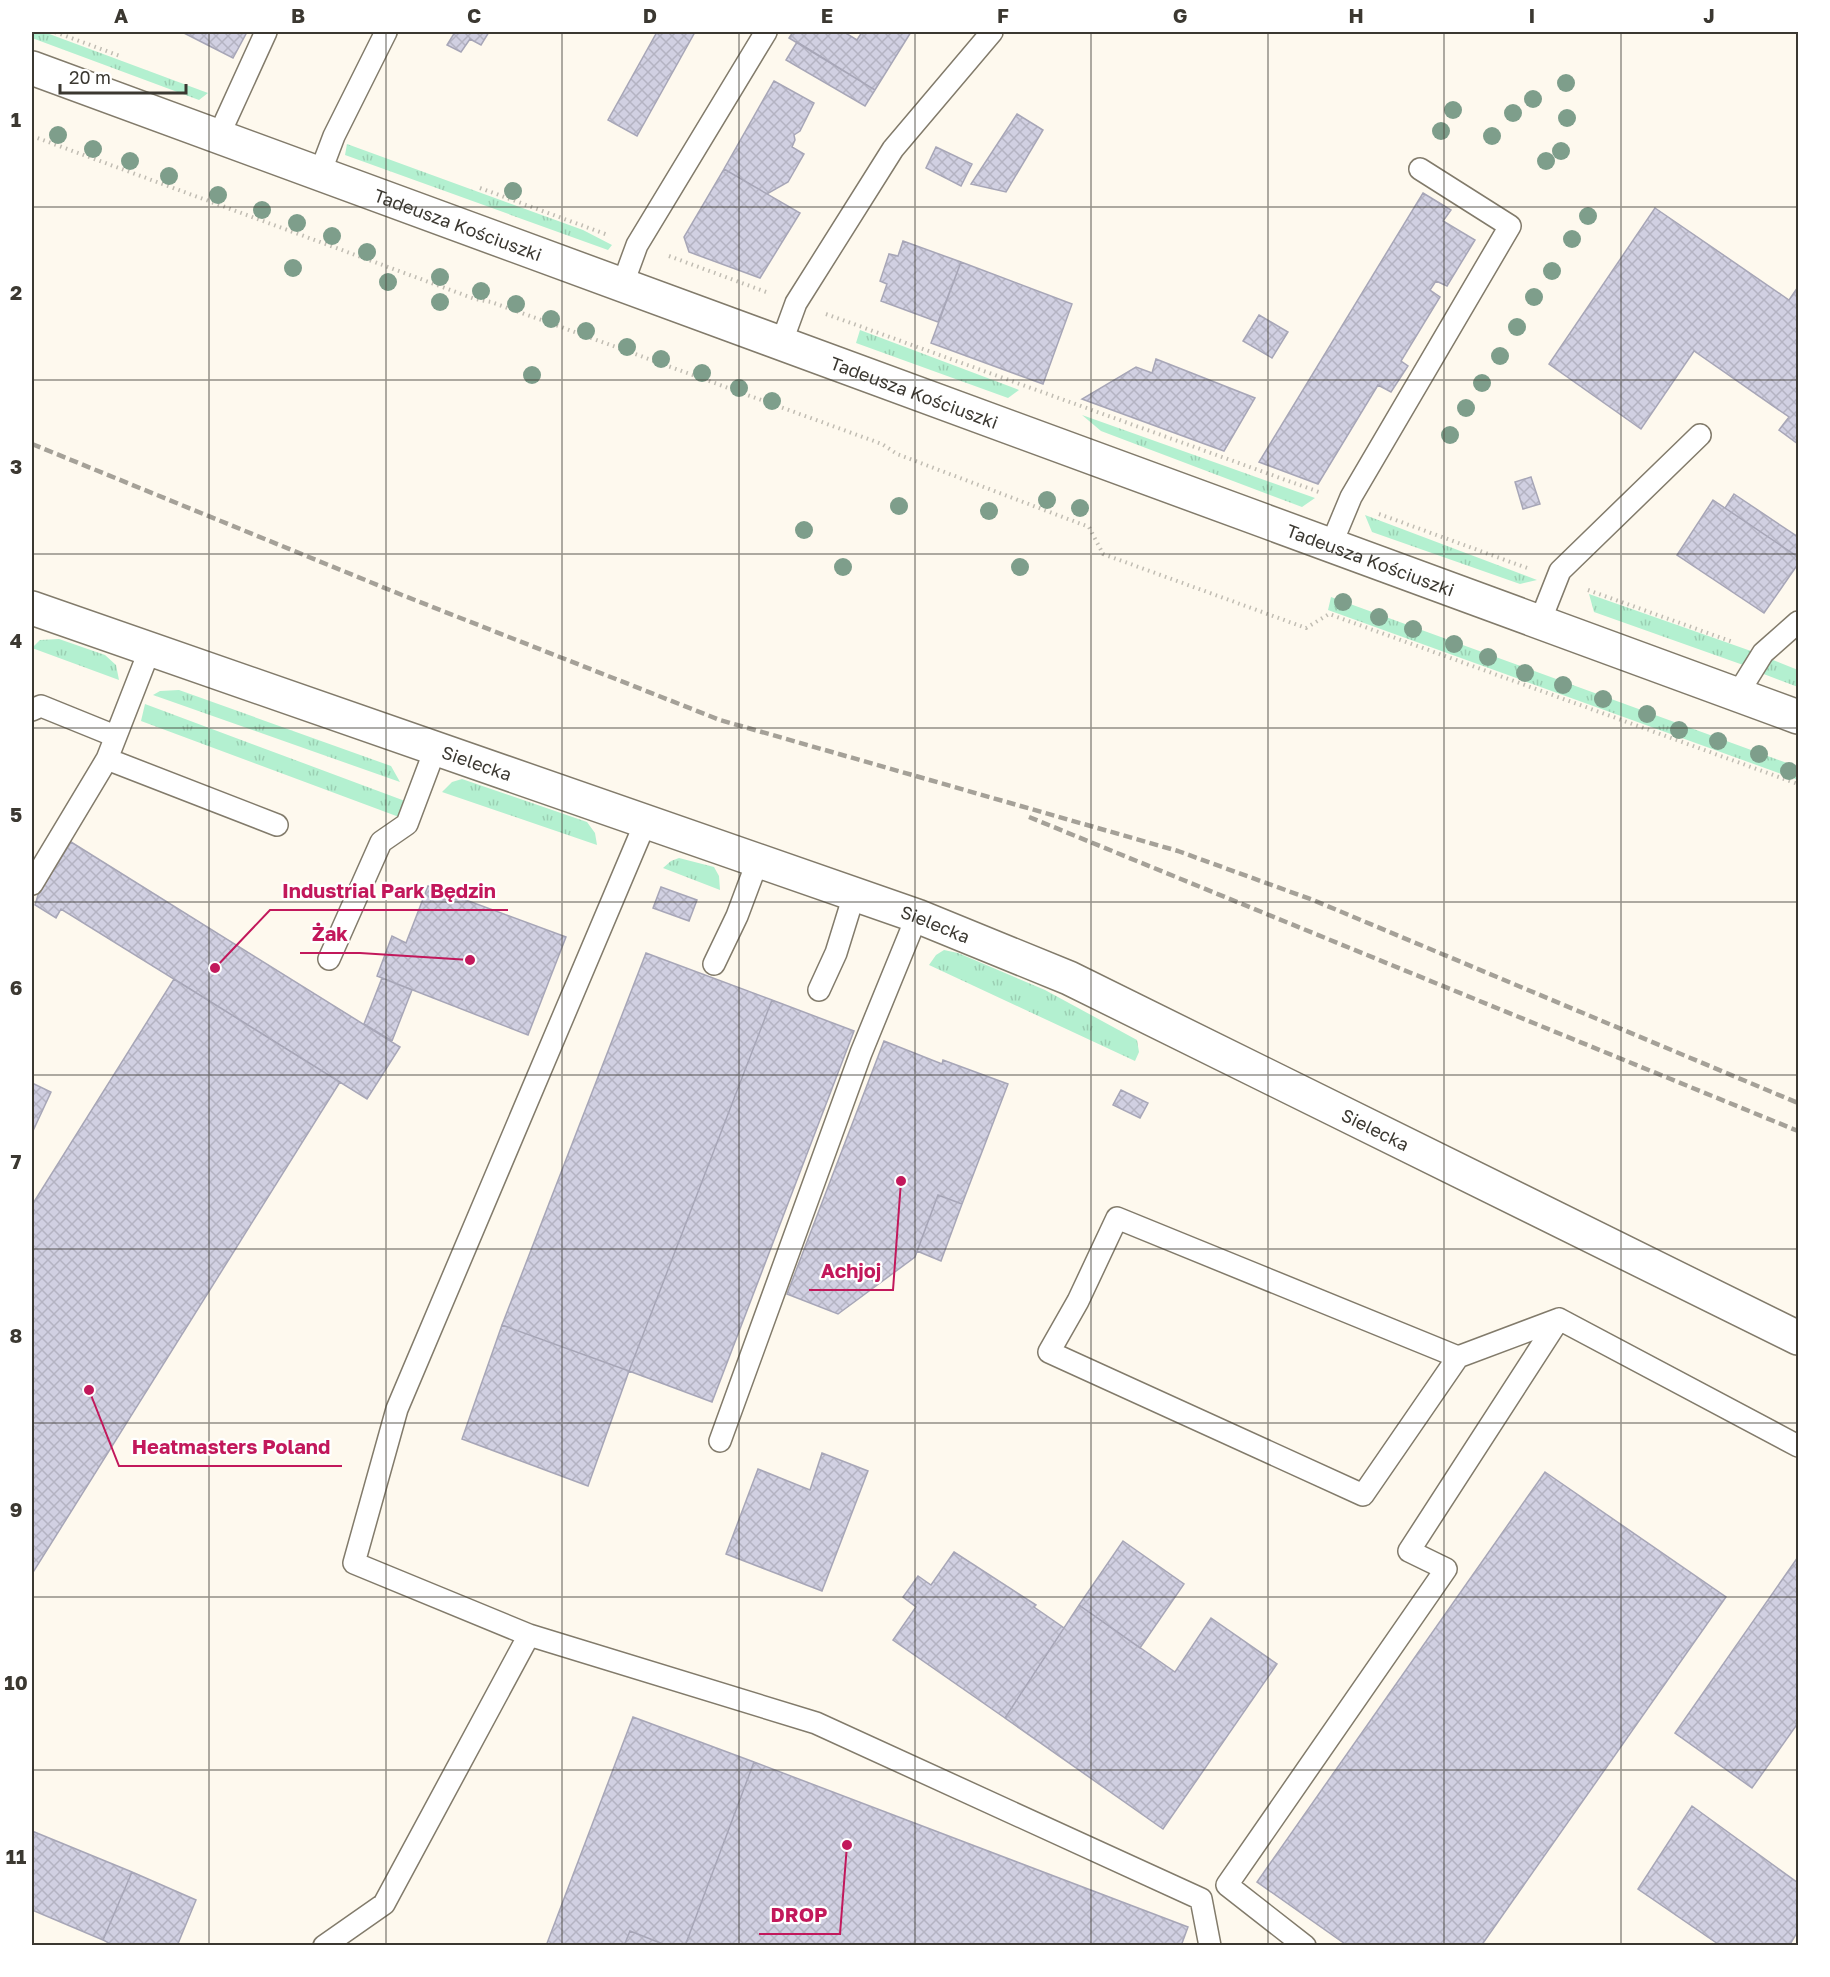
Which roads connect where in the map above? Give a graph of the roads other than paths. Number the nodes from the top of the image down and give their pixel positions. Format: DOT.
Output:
graph roads {
  1 [pos="266,32"];
  2 [pos="386,32"];
  3 [pos="766,32"];
  4 [pos="992,32"];
  5 [pos="32,68"];
  6 [pos="219,135"];
  7 [pos="1420,169"];
  8 [pos="320,173"];
  9 [pos="622,286"];
  10 [pos="781,344"];
  11 [pos="1700,435"];
  12 [pos="1331,544"];
  13 [pos="32,608"];
  14 [pos="1798,622"];
  15 [pos="1539,624"];
  16 [pos="150,649"];
  17 [pos="1737,695"];
  18 [pos="32,710"];
  19 [pos="1798,717"];
  20 [pos="115,736"];
  21 [pos="436,747"];
  22 [pos="107,759"];
  23 [pos="646,821"];
  24 [pos="277,825"];
  25 [pos="758,860"];
  26 [pos="32,884"];
  27 [pos="854,895"];
  28 [pos="917,916"];
  29 [pos="329,959"];
  30 [pos="714,964"];
  31 [pos="819,990"];
  32 [pos="1558,1319"];
  33 [pos="1798,1338"];
  34 [pos="1458,1357"];
  35 [pos="720,1441"];
  36 [pos="1798,1446"];
  37 [pos="529,1635"];
  38 [pos="324,1946"];
  39 [pos="1210,1946"];
  40 [pos="1305,1946"];
  1 -- 6 [label="lane"];
  2 -- 8 [label="lane"];
  3 -- 9 [label="lane"];
  4 -- 10 [label="lane"];
  5 -- 6 [label="street, Tadeusza Kościuszki"];
  6 -- 8 [label="street, Tadeusza Kościuszki"];
  7 -- 12 [label="lane"];
  8 -- 9 [label="street, Tadeusza Kościuszki"];
  9 -- 10 [label="street, Tadeusza Kościuszki"];
  10 -- 12 [label="street, Tadeusza Kościuszki"];
  11 -- 15 [label="lane"];
  12 -- 15 [label="street, Tadeusza Kościuszki"];
  13 -- 16 [label="street, Sielecka"];
  14 -- 17 [label="lane"];
  15 -- 17 [label="street, Tadeusza Kościuszki"];
  16 -- 20 [label="lane"];
  16 -- 21 [label="street, Sielecka"];
  17 -- 19 [label="street, Tadeusza Kościuszki"];
  18 -- 20 [label="lane"];
  20 -- 22 [label="lane"];
  21 -- 23 [label="street, Sielecka"];
  21 -- 29 [label="lane"];
  22 -- 24 [label="lane"];
  22 -- 26 [label="lane"];
  23 -- 25 [label="street, Sielecka"];
  23 -- 37 [label="lane"];
  25 -- 27 [label="street, Sielecka"];
  25 -- 30 [label="lane"];
  27 -- 28 [label="street, Sielecka"];
  27 -- 31 [label="lane"];
  28 -- 33 [label="street, Sielecka"];
  28 -- 35 [label="lane"];
  32 -- 34 [label="lane"];
  32 -- 36 [label="lane"];
  32 -- 40 [label="lane"];
  34 -- 34 [label="lane"];
  37 -- 38 [label="lane"];
  37 -- 39 [label="lane"];
}
